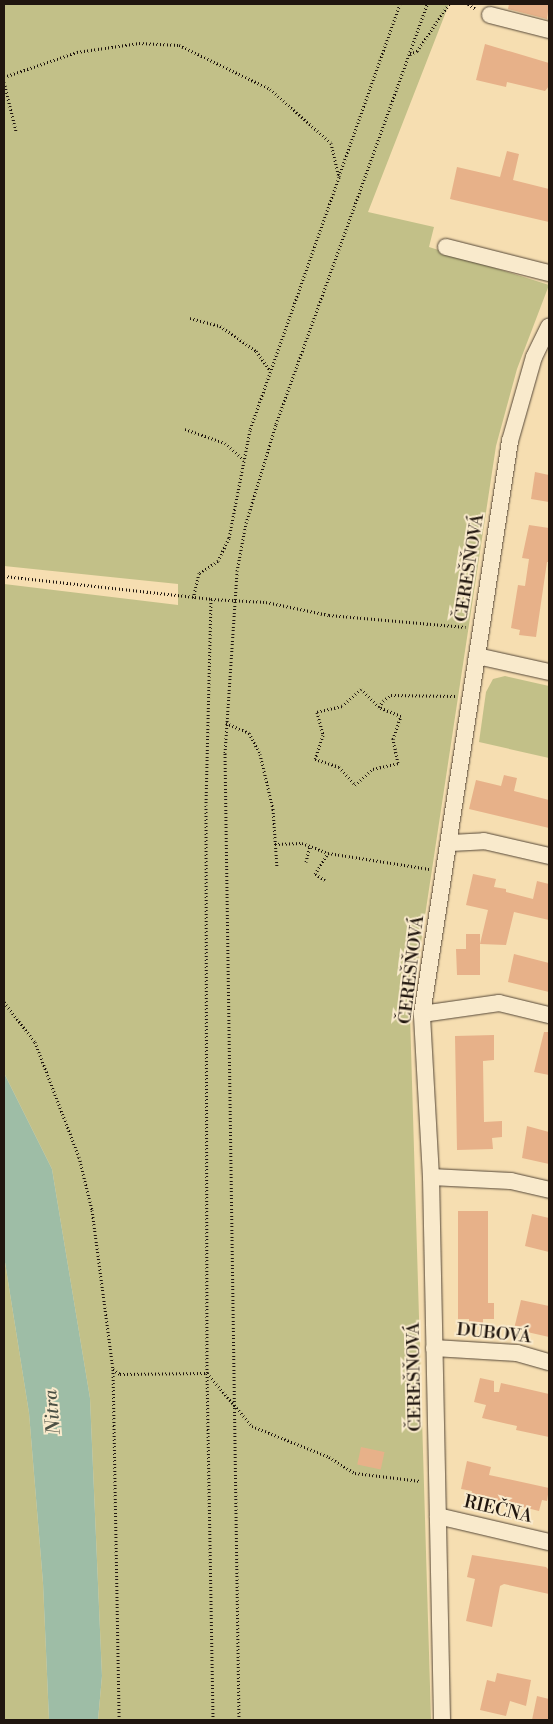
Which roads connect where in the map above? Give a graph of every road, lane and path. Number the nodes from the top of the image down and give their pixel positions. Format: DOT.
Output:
graph roads {
  1 [pos="400,4"];
  2 [pos="427,4"];
  3 [pos="449,4"];
  4 [pos="490,15"];
  5 [pos="549,30"];
  6 [pos="410,54"];
  7 [pos="4,77"];
  8 [pos="4,82"];
  9 [pos="16,131"];
  10 [pos="339,177"];
  11 [pos="446,247"];
  12 [pos="549,273"];
  13 [pos="190,318"];
  14 [pos="549,326"];
  15 [pos="270,370"];
  16 [pos="185,429"];
  17 [pos="244,460"];
  18 [pos="4,576"];
  19 [pos="193,598"];
  20 [pos="211,599"];
  21 [pos="234,599"];
  22 [pos="480,629"];
  23 [pos="477,656"];
  24 [pos="549,672"];
  25 [pos="459,696"];
  26 [pos="379,708"];
  27 [pos="226,723"];
  28 [pos="451,843"];
  29 [pos="275,844"];
  30 [pos="310,845"];
  31 [pos="328,852"];
  32 [pos="549,856"];
  33 [pos="306,862"];
  34 [pos="277,867"];
  35 [pos="433,869"];
  36 [pos="325,880"];
  37 [pos="4,1002"];
  38 [pos="422,1014"];
  39 [pos="549,1015"];
  40 [pos="431,1178"];
  41 [pos="549,1190"];
  42 [pos="434,1348"];
  43 [pos="549,1362"];
  44 [pos="113,1369"];
  45 [pos="207,1373"];
  46 [pos="235,1409"];
  47 [pos="437,1481"];
  48 [pos="438,1516"];
  49 [pos="549,1542"];
  50 [pos="119,1720"];
  51 [pos="213,1720"];
  52 [pos="239,1720"];
  53 [pos="442,1720"];
  1 -- 10 [label="path"];
  2 -- 6 [label="path"];
  3 -- 6 [label="path"];
  4 -- 5 [label="street"];
  6 -- 21 [label="path"];
  7 -- 10 [label="path"];
  8 -- 9 [label="path"];
  10 -- 15 [label="path"];
  11 -- 12 [label="street"];
  13 -- 15 [label="path"];
  14 -- 22 [label="street, ČEREŠŇOVÁ"];
  15 -- 17 [label="path"];
  16 -- 17 [label="path"];
  17 -- 19 [label="path"];
  18 -- 19 [label="path"];
  19 -- 20 [label="path"];
  20 -- 21 [label="path"];
  20 -- 45 [label="path"];
  21 -- 22 [label="path"];
  21 -- 27 [label="path"];
  22 -- 23 [label="street, ČEREŠŇOVÁ"];
  23 -- 24 [label="street"];
  23 -- 28 [label="street, ČEREŠŇOVÁ"];
  25 -- 26 [label="path"];
  26 -- 26 [label="path"];
  27 -- 29 [label="path"];
  27 -- 46 [label="path"];
  28 -- 32 [label="street"];
  28 -- 38 [label="street, ČEREŠŇOVÁ"];
  29 -- 30 [label="path"];
  29 -- 34 [label="path"];
  30 -- 31 [label="path"];
  30 -- 33 [label="path"];
  31 -- 35 [label="path"];
  31 -- 36 [label="path"];
  37 -- 44 [label="path"];
  38 -- 39 [label="street"];
  38 -- 40 [label="street, ČEREŠŇOVÁ"];
  40 -- 41 [label="street"];
  40 -- 42 [label="street, ČEREŠŇOVÁ"];
  42 -- 43 [label="street, DUBOVÁ"];
  42 -- 47 [label="street, ČEREŠŇOVÁ"];
  44 -- 45 [label="path"];
  44 -- 50 [label="path"];
  45 -- 46 [label="path"];
  45 -- 51 [label="path"];
  46 -- 47 [label="path"];
  46 -- 52 [label="path"];
  47 -- 48 [label="street, ČEREŠŇOVÁ"];
  48 -- 49 [label="street, RIEČNA"];
  48 -- 53 [label="street, ČEREŠŇOVÁ"];
}
